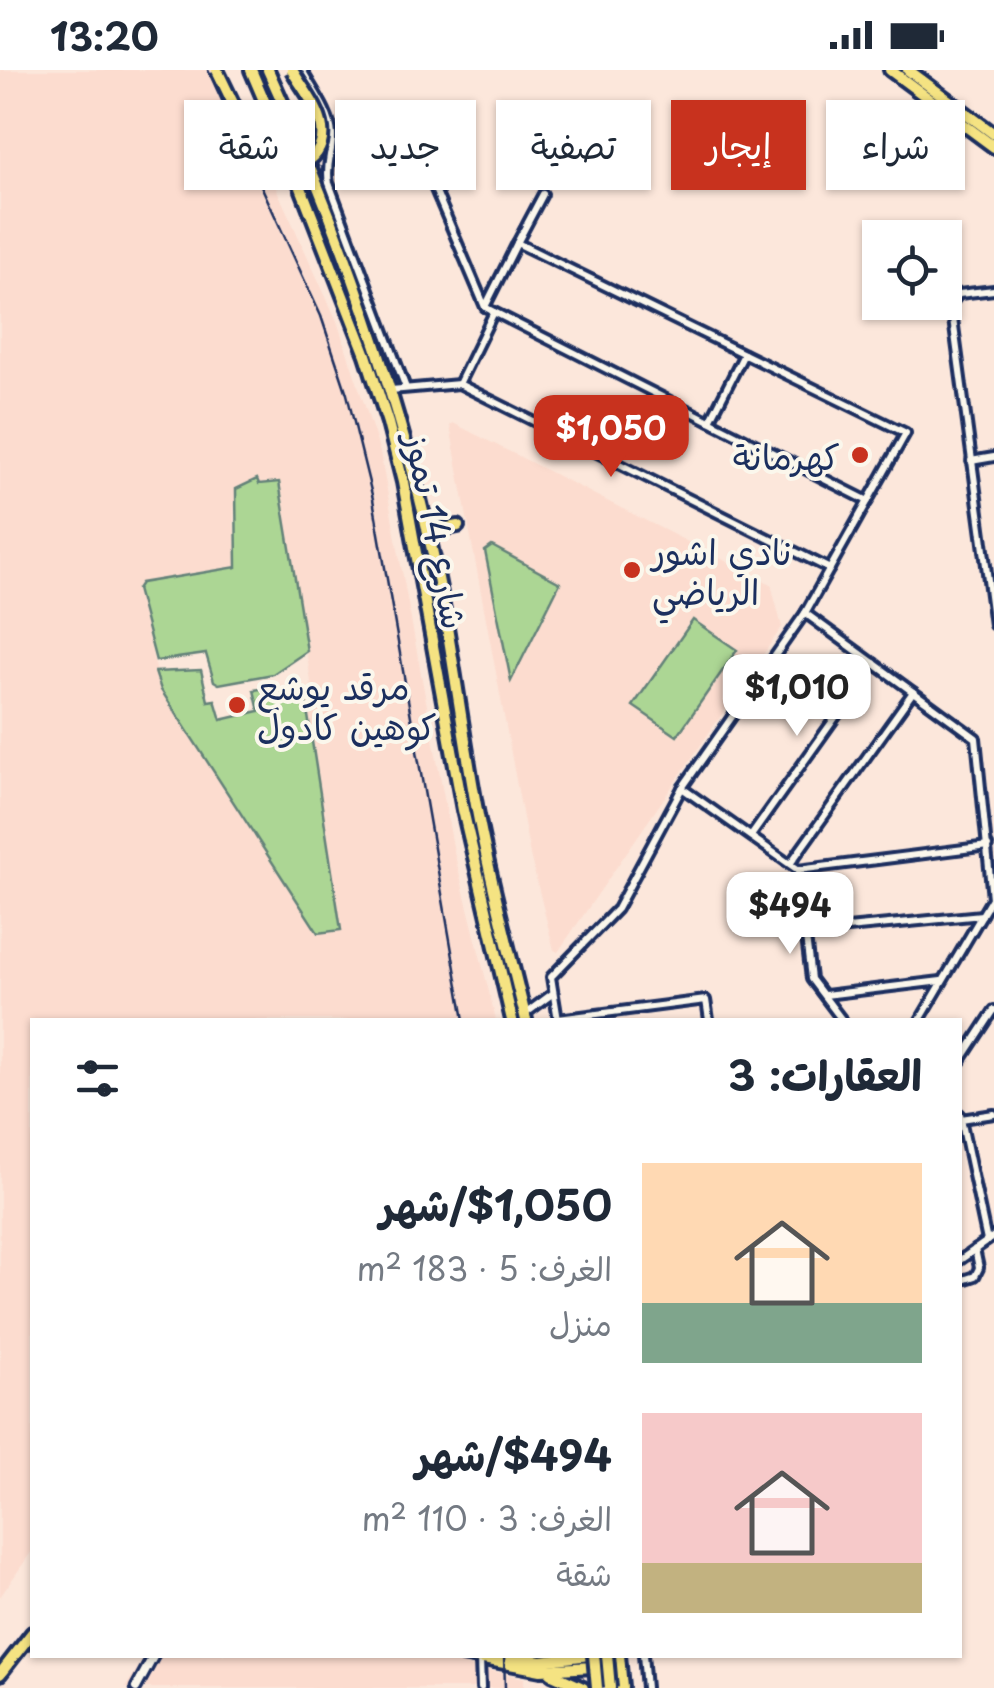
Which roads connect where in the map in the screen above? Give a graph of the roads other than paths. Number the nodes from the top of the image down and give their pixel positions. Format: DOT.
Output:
graph roads {
  1 [pos="217,70"];
  2 [pos="252,70"];
  3 [pos="270,70"];
  4 [pos="291,70"];
  5 [pos="302,70"];
  6 [pos="890,70"];
  7 [pos="908,70"];
  8 [pos="994,134"];
  9 [pos="994,147"];
  10 [pos="435,190"];
  11 [pos="543,194"];
  12 [pos="518,242"];
  13 [pos="994,290"];
  14 [pos="485,307"];
  15 [pos="494,312"];
  16 [pos="744,354"];
  17 [pos="459,384"];
  18 [pos="406,388"];
  19 [pos="391,390"];
  20 [pos="710,421"];
  21 [pos="994,458"];
  22 [pos="971,461"];
  23 [pos="868,501"];
  24 [pos="458,526"];
  25 [pos="428,532"];
  26 [pos="830,569"];
  27 [pos="806,613"];
  28 [pos="994,625"];
  29 [pos="874,663"];
  30 [pos="913,692"];
  31 [pos="682,788"];
  32 [pos="751,836"];
  33 [pos="988,846"];
  34 [pos="790,864"];
  35 [pos="798,870"];
  36 [pos="982,915"];
  37 [pos="806,932"];
  38 [pos="943,981"];
  39 [pos="552,994"];
  40 [pos="823,996"];
  41 [pos="637,1009"];
  42 [pos="994,1010"];
  43 [pos="525,1017"];
  44 [pos="512,1018"];
  45 [pos="558,1018"];
  46 [pos="572,1018"];
  47 [pos="638,1018"];
  48 [pos="709,1018"];
  49 [pos="840,1018"];
  50 [pos="921,1018"];
  51 [pos="962,1059"];
  52 [pos="994,1114"];
  53 [pos="962,1117"];
  54 [pos="962,1125"];
  55 [pos="990,1238"];
  56 [pos="975,1249"];
  57 [pos="962,1259"];
  58 [pos="962,1279"];
  59 [pos="30,1626"];
  60 [pos="30,1636"];
  61 [pos="152,1658"];
  62 [pos="473,1658"];
  63 [pos="511,1658"];
  64 [pos="549,1658"];
  65 [pos="643,1658"];
  66 [pos="592,1659"];
  67 [pos="480,1660"];
  68 [pos="614,1660"];
  69 [pos="0,1663"];
  70 [pos="541,1666"];
  71 [pos="0,1674"];
  72 [pos="136,1688"];
  73 [pos="481,1688"];
  74 [pos="583,1688"];
  75 [pos="596,1688"];
  76 [pos="610,1688"];
  77 [pos="622,1688"];
  78 [pos="646,1688"];
  1 -- 4 [label="main road, bridge"];
  2 -- 44 [label="main road, شارع 14 تموز"];
  3 -- 19 [label="main road, شارع 14 تموز"];
  5 -- 18 [label="street"];
  6 -- 9 [label="main road"];
  7 -- 8 [label="main road"];
  10 -- 14 [label="street"];
  11 -- 12 [label="street"];
  12 -- 14 [label="street"];
  12 -- 16 [label="street"];
  13 -- 22 [label="street"];
  14 -- 15 [label="street"];
  15 -- 17 [label="street"];
  15 -- 20 [label="street"];
  16 -- 20 [label="street"];
  16 -- 23 [label="street"];
  17 -- 18 [label="street"];
  17 -- 26 [label="street"];
  18 -- 19 [label="street"];
  19 -- 25 [label="main road, شارع 14 تموز"];
  20 -- 23 [label="street"];
  21 -- 22 [label="street"];
  22 -- 28 [label="street"];
  23 -- 26 [label="street"];
  24 -- 25 [label="main road"];
  25 -- 43 [label="main road, شارع 14 تموز"];
  26 -- 27 [label="street"];
  27 -- 29 [label="street"];
  27 -- 31 [label="street"];
  29 -- 30 [label="street"];
  29 -- 32 [label="street"];
  30 -- 33 [label="street"];
  30 -- 34 [label="street"];
  31 -- 32 [label="street"];
  31 -- 39 [label="street"];
  32 -- 34 [label="street"];
  33 -- 35 [label="street"];
  33 -- 36 [label="street"];
  34 -- 35 [label="street"];
  35 -- 37 [label="street"];
  36 -- 37 [label="street"];
  36 -- 38 [label="street"];
  37 -- 40 [label="street"];
  38 -- 40 [label="street"];
  38 -- 50 [label="street"];
  39 -- 43 [label="street"];
  39 -- 45 [label="street"];
  40 -- 49 [label="street"];
  41 -- 46 [label="street"];
  41 -- 47 [label="street"];
  41 -- 48 [label="street"];
  42 -- 51 [label="street"];
  52 -- 53 [label="street"];
  54 -- 55 [label="street"];
  55 -- 56 [label="street"];
  56 -- 57 [label="street"];
  56 -- 58 [label="street"];
  59 -- 69 [label="main road"];
  60 -- 71 [label="main road"];
  61 -- 72 [label="street"];
  62 -- 67 [label="main road"];
  63 -- 70 [label="main road"];
  64 -- 70 [label="main road"];
  65 -- 78 [label="street"];
  66 -- 70 [label="main road"];
  66 -- 75 [label="main road, bridge"];
  67 -- 70 [label="main road"];
  67 -- 73 [label="street"];
  68 -- 76 [label="main road, bridge"];
  68 -- 77 [label="main road"];
  70 -- 74 [label="main road"];
}
